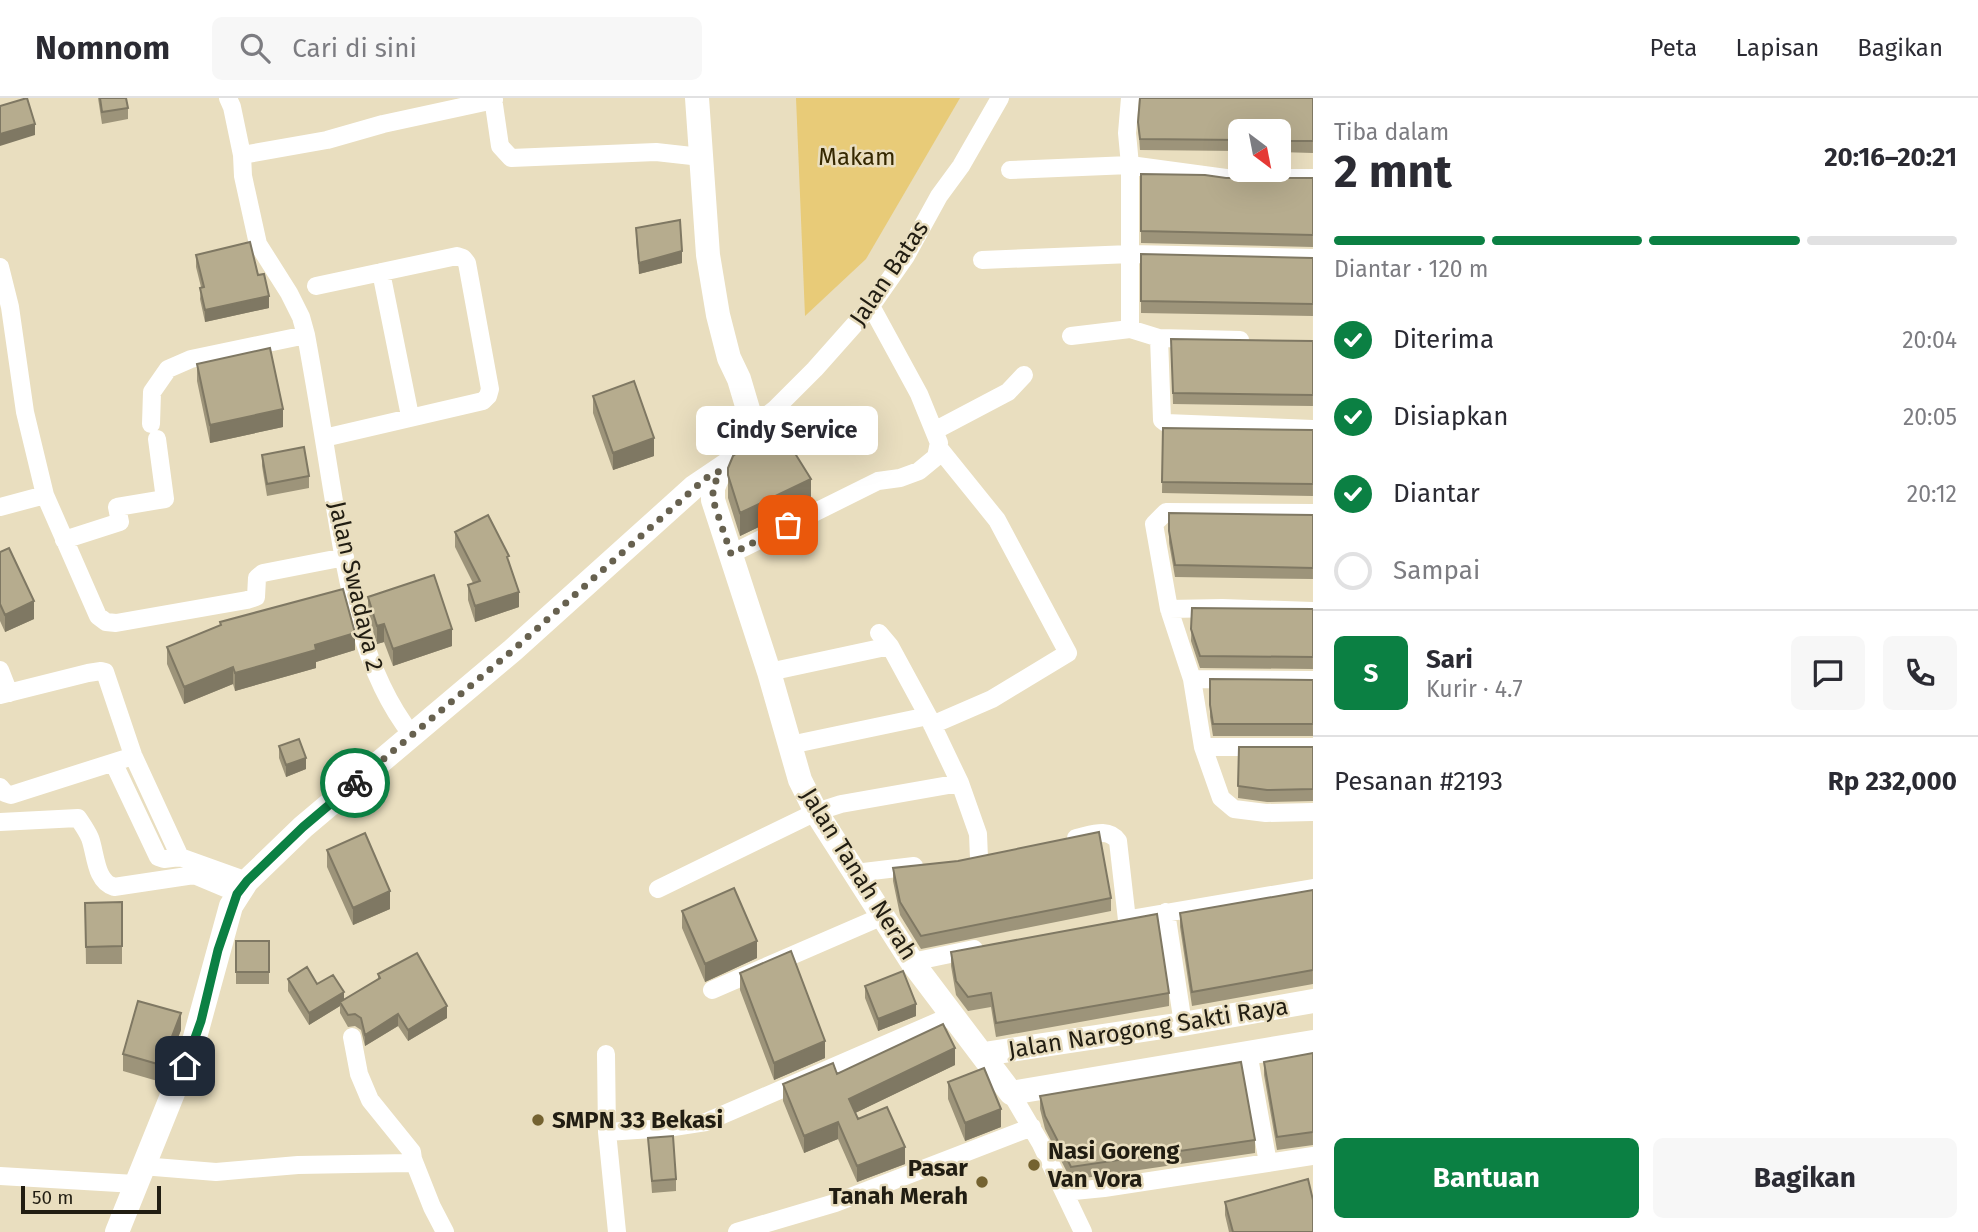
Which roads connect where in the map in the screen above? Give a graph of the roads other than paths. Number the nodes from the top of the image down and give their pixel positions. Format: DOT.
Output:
graph roads {
  1 [pos="228,98"];
  2 [pos="697,98"];
  3 [pos="1000,98"];
  4 [pos="1130,98"];
  5 [pos="494,99"];
  6 [pos="242,155"];
  7 [pos="701,157"];
  8 [pos="1130,166"];
  9 [pos="1010,170"];
  10 [pos="1313,178"];
  11 [pos="1131,254"];
  12 [pos="1313,258"];
  13 [pos="982,260"];
  14 [pos="0,267"];
  15 [pos="381,272"];
  16 [pos="316,286"];
  17 [pos="871,306"];
  18 [pos="1130,329"];
  19 [pos="306,335"];
  20 [pos="1071,336"];
  21 [pos="1159,338"];
  22 [pos="1261,341"];
  23 [pos="1024,376"];
  24 [pos="410,416"];
  25 [pos="753,426"];
  26 [pos="1313,429"];
  27 [pos="323,433"];
  28 [pos="936,439"];
  29 [pos="720,471"];
  30 [pos="45,495"];
  31 [pos="0,507"];
  32 [pos="1313,513"];
  33 [pos="64,540"];
  34 [pos="731,554"];
  35 [pos="345,557"];
  36 [pos="1169,609"];
  37 [pos="1313,611"];
  38 [pos="0,670"];
  39 [pos="769,672"];
  40 [pos="1192,679"];
  41 [pos="1313,680"];
  42 [pos="5,694"];
  43 [pos="930,721"];
  44 [pos="412,735"];
  45 [pos="790,745"];
  46 [pos="1203,747"];
  47 [pos="1313,747"];
  48 [pos="133,755"];
  49 [pos="114,764"];
  50 [pos="960,783"];
  51 [pos="0,788"];
  52 [pos="816,812"];
  53 [pos="1313,812"];
  54 [pos="0,822"];
  55 [pos="1054,842"];
  56 [pos="180,856"];
  57 [pos="957,863"];
  58 [pos="932,865"];
  59 [pos="855,873"];
  60 [pos="242,887"];
  61 [pos="1313,888"];
  62 [pos="658,889"];
  63 [pos="1166,912"];
  64 [pos="883,916"];
  65 [pos="989,947"];
  66 [pos="912,962"];
  67 [pos="712,990"];
  68 [pos="1313,1000"];
  69 [pos="953,1015"];
  70 [pos="1183,1024"];
  71 [pos="352,1037"];
  72 [pos="1313,1042"];
  73 [pos="1248,1052"];
  74 [pos="606,1054"];
  75 [pos="984,1054"];
  76 [pos="1011,1093"];
  77 [pos="1032,1128"];
  78 [pos="607,1132"];
  79 [pos="1313,1156"];
  80 [pos="413,1159"];
  81 [pos="1268,1163"];
  82 [pos="139,1175"];
  83 [pos="0,1177"];
  84 [pos="1064,1192"];
  85 [pos="117,1232"];
  86 [pos="444,1232"];
  87 [pos="617,1232"];
  88 [pos="737,1232"];
  89 [pos="1083,1232"];
  1 -- 6 [label="street, Jalan Swadaya 2"];
  2 -- 7 [label="main road"];
  3 -- 17 [label="street, Jalan Batas"];
  4 -- 8 [label="street"];
  5 -- 6 [label="street"];
  5 -- 7 [label="street"];
  6 -- 19 [label="street, Jalan Swadaya 2"];
  7 -- 25 [label="main road"];
  8 -- 9 [label="street"];
  8 -- 10 [label="street"];
  8 -- 11 [label="street"];
  11 -- 12 [label="street"];
  11 -- 13 [label="street"];
  11 -- 18 [label="street"];
  14 -- 30 [label="street"];
  15 -- 16 [label="street"];
  15 -- 24 [label="street"];
  15 -- 24 [label="street"];
  17 -- 25 [label="street, Jalan Batas"];
  17 -- 28 [label="street"];
  18 -- 20 [label="street"];
  18 -- 21 [label="street"];
  19 -- 27 [label="street, Jalan Swadaya 2"];
  19 -- 33 [label="street"];
  21 -- 22 [label="street"];
  21 -- 26 [label="street"];
  23 -- 28 [label="street"];
  24 -- 27 [label="street"];
  25 -- 29 [label="main road"];
  27 -- 35 [label="street, Jalan Swadaya 2"];
  28 -- 34 [label="street"];
  28 -- 43 [label="street"];
  29 -- 34 [label="main road, Jalan Tanah Nerah"];
  29 -- 44 [label="main road"];
  30 -- 31 [label="street"];
  30 -- 33 [label="street"];
  32 -- 36 [label="street"];
  33 -- 35 [label="street"];
  34 -- 39 [label="main road, Jalan Tanah Nerah"];
  35 -- 44 [label="street, Jalan Swadaya 2"];
  36 -- 37 [label="street"];
  36 -- 40 [label="street"];
  38 -- 42 [label="street"];
  39 -- 43 [label="street"];
  39 -- 45 [label="main road, Jalan Tanah Nerah"];
  40 -- 41 [label="street"];
  40 -- 46 [label="street"];
  42 -- 48 [label="street"];
  43 -- 45 [label="street"];
  43 -- 50 [label="street"];
  44 -- 60 [label="main road"];
  45 -- 52 [label="main road, Jalan Tanah Nerah"];
  46 -- 47 [label="street"];
  46 -- 53 [label="street"];
  48 -- 49 [label="street"];
  48 -- 56 [label="street"];
  49 -- 51 [label="street"];
  49 -- 56 [label="street"];
  50 -- 52 [label="street"];
  50 -- 57 [label="street"];
  52 -- 59 [label="main road, Jalan Tanah Nerah"];
  52 -- 62 [label="street"];
  54 -- 60 [label="street"];
  55 -- 63 [label="street"];
  56 -- 60 [label="street"];
  58 -- 59 [label="street"];
  59 -- 64 [label="main road, Jalan Tanah Nerah"];
  60 -- 82 [label="main road"];
  61 -- 63 [label="street"];
  63 -- 70 [label="street"];
  64 -- 66 [label="main road, Jalan Tanah Nerah"];
  64 -- 67 [label="street"];
  65 -- 66 [label="street"];
  66 -- 69 [label="main road, Jalan Tanah Nerah"];
  68 -- 70 [label="main road, Jalan Narogong Sakti Raya"];
  69 -- 75 [label="main road, Jalan Tanah Nerah"];
  69 -- 78 [label="street"];
  70 -- 75 [label="main road, Jalan Narogong Sakti Raya"];
  71 -- 80 [label="street"];
  72 -- 73 [label="main road"];
  73 -- 76 [label="main road"];
  73 -- 81 [label="street"];
  74 -- 78 [label="street"];
  75 -- 76 [label="main road, Jalan Tanah Nerah"];
  76 -- 77 [label="street"];
  77 -- 84 [label="street"];
  77 -- 88 [label="street"];
  78 -- 87 [label="street"];
  79 -- 81 [label="street"];
  80 -- 82 [label="street"];
  80 -- 86 [label="street"];
  81 -- 84 [label="street"];
  82 -- 83 [label="street"];
  82 -- 85 [label="main road"];
  84 -- 89 [label="street"];
}
